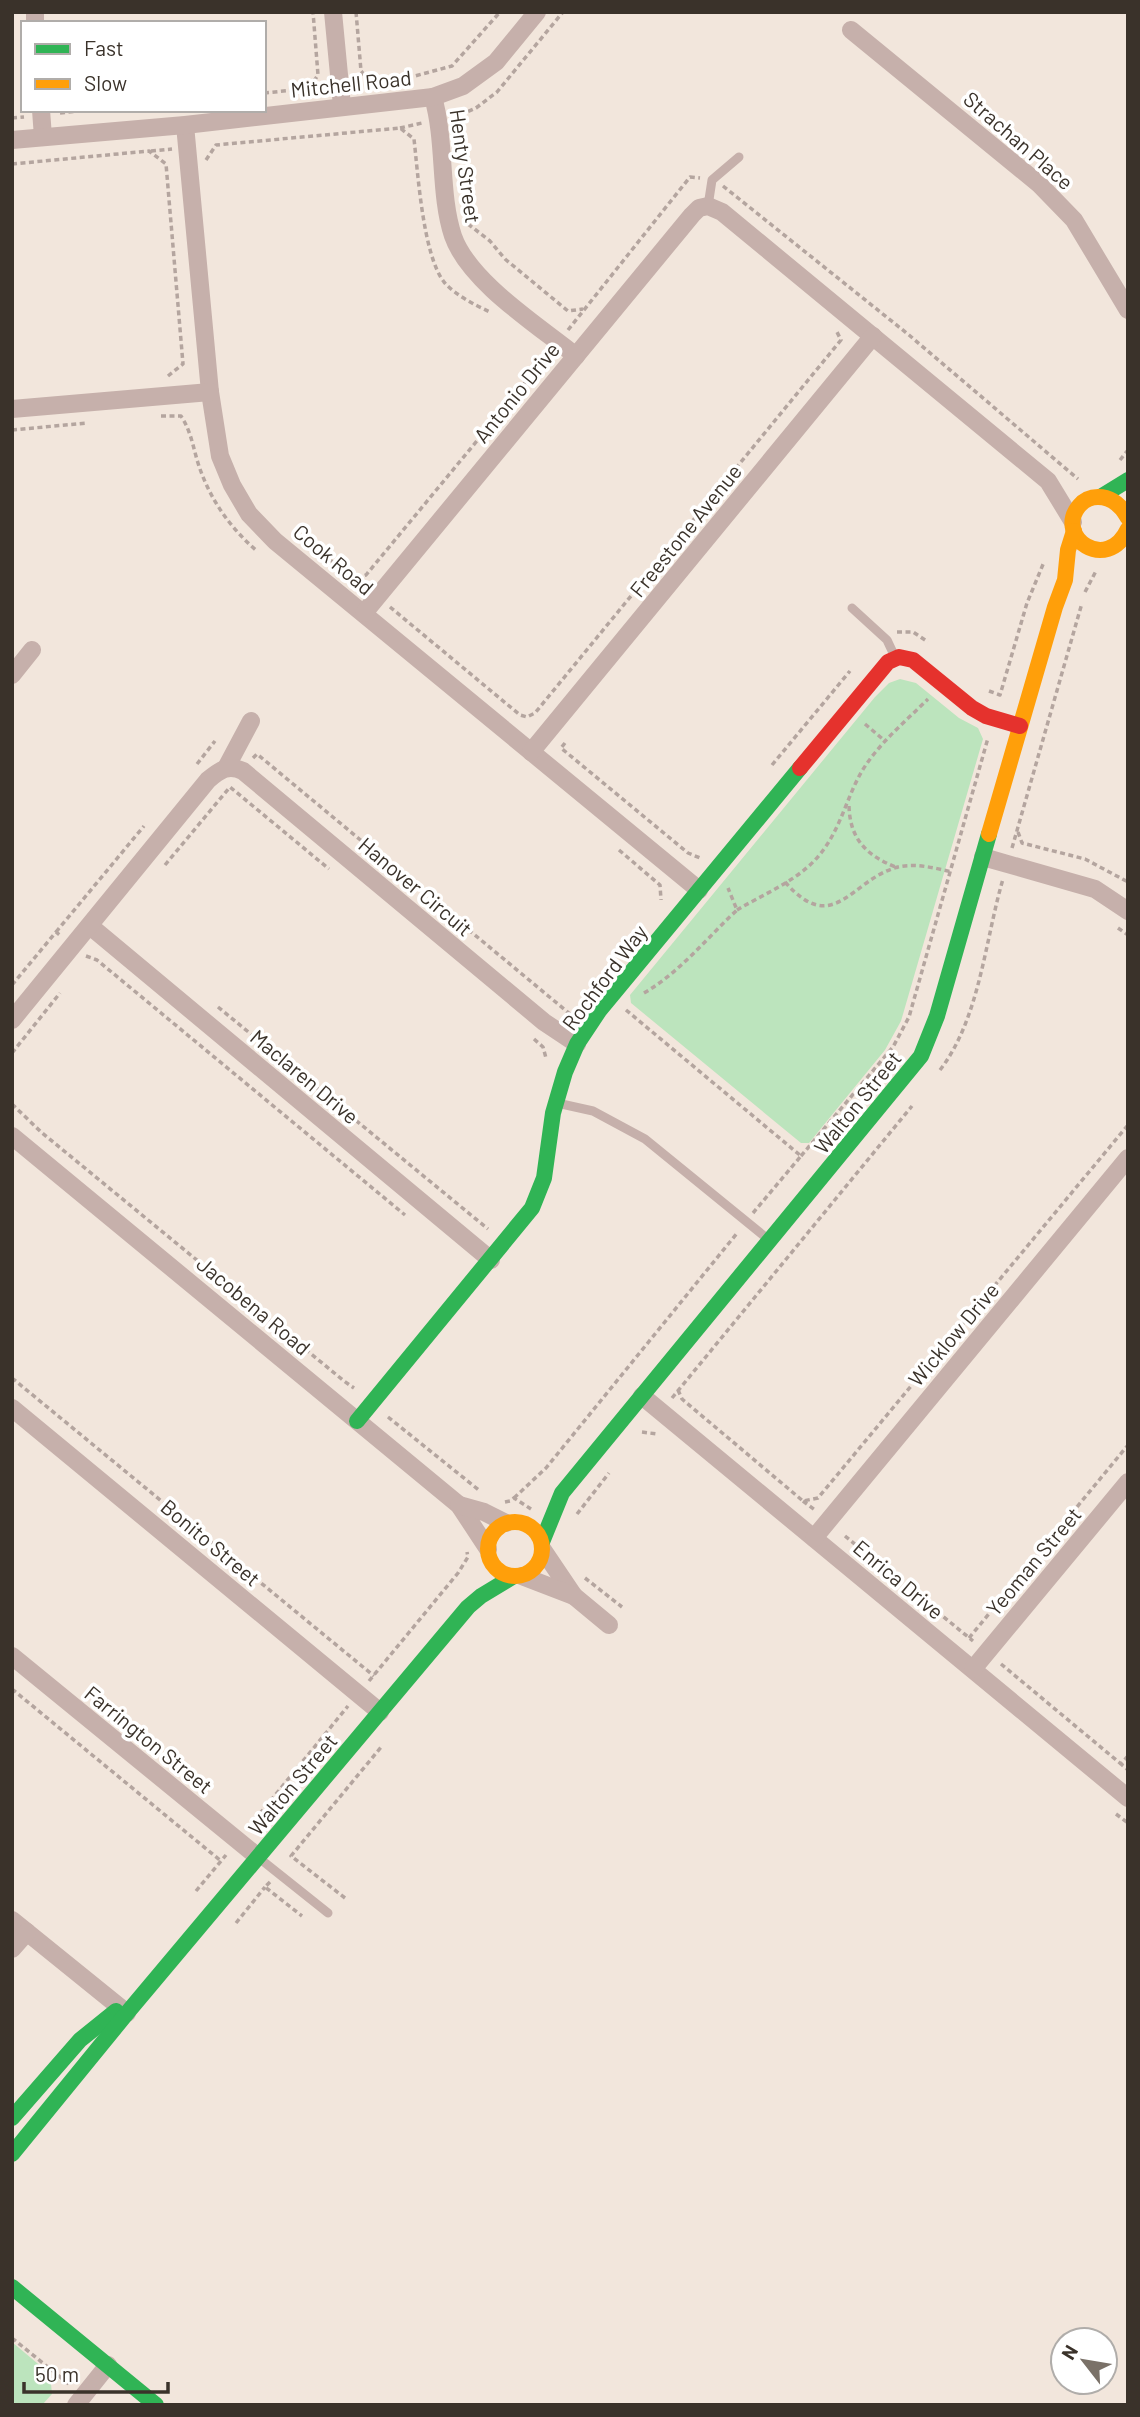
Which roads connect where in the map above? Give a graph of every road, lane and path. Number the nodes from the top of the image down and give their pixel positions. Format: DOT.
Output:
graph roads {
  1 [pos="313,12"];
  2 [pos="334,12"];
  3 [pos="356,12"];
  4 [pos="500,12"];
  5 [pos="537,12"];
  6 [pos="563,12"];
  7 [pos="851,30"];
  8 [pos="371,83"];
  9 [pos="340,87"];
  10 [pos="308,88"];
  11 [pos="266,93"];
  12 [pos="433,97"];
  13 [pos="342,106"];
  14 [pos="41,112"];
  15 [pos="185,125"];
  16 [pos="454,126"];
  17 [pos="43,137"];
  18 [pos="12,140"];
  19 [pos="739,158"];
  20 [pos="205,162"];
  21 [pos="12,164"];
  22 [pos="712,180"];
  23 [pos="708,206"];
  24 [pos="463,219"];
  25 [pos="583,309"];
  26 [pos="1128,310"];
  27 [pos="494,315"];
  28 [pos="835,330"];
  29 [pos="873,336"];
  30 [pos="550,348"];
  31 [pos="576,356"];
  32 [pos="155,377"];
  33 [pos="210,392"];
  34 [pos="12,409"];
  35 [pos="156,416"];
  36 [pos="91,422"];
  37 [pos="12,430"];
  38 [pos="1078,479"];
  39 [pos="1128,480"];
  40 [pos="1048,481"];
  41 [pos="1098,496"];
  42 [pos="1128,517"];
  43 [pos="1074,527"];
  44 [pos="1128,528"];
  45 [pos="1104,551"];
  46 [pos="320,552"];
  47 [pos="1048,552"];
  48 [pos="262,556"];
  49 [pos="1128,557"];
  50 [pos="360,577"];
  51 [pos="1065,580"];
  52 [pos="377,597"];
  53 [pos="399,600"];
  54 [pos="852,608"];
  55 [pos="393,610"];
  56 [pos="364,613"];
  57 [pos="882,635"];
  58 [pos="930,644"];
  59 [pos="32,650"];
  60 [pos="896,659"];
  61 [pos="856,664"];
  62 [pos="12,675"];
  63 [pos="943,685"];
  64 [pos="984,689"];
  65 [pos="1000,695"];
  66 [pos="994,717"];
  67 [pos="251,721"];
  68 [pos="1020,726"];
  69 [pos="567,739"];
  70 [pos="215,741"];
  71 [pos="531,752"];
  72 [pos="226,768"];
  73 [pos="766,772"];
  74 [pos="189,773"];
  75 [pos="849,804"];
  76 [pos="144,826"];
  77 [pos="1017,830"];
  78 [pos="619,850"];
  79 [pos="983,856"];
  80 [pos="898,867"];
  81 [pos="161,869"];
  82 [pos="331,870"];
  83 [pos="681,876"];
  84 [pos="1128,882"];
  85 [pos="699,890"];
  86 [pos="662,899"];
  87 [pos="654,909"];
  88 [pos="737,910"];
  89 [pos="1128,911"];
  90 [pos="90,926"];
  91 [pos="56,932"];
  92 [pos="105,938"];
  93 [pos="74,946"];
  94 [pos="88,958"];
  95 [pos="83,964"];
  96 [pos="12,985"];
  97 [pos="62,990"];
  98 [pos="214,1003"];
  99 [pos="577,1006"];
  100 [pos="13,1018"];
  101 [pos="561,1034"];
  102 [pos="533,1038"];
  103 [pos="578,1044"];
  104 [pos="12,1053"];
  105 [pos="556,1102"];
  106 [pos="12,1104"];
  107 [pos="1128,1125"];
  108 [pos="15,1135"];
  109 [pos="802,1156"];
  110 [pos="1128,1158"];
  111 [pos="379,1194"];
  112 [pos="495,1219"];
  113 [pos="488,1229"];
  114 [pos="770,1241"];
  115 [pos="473,1246"];
  116 [pos="491,1260"];
  117 [pos="12,1378"];
  118 [pos="362,1379"];
  119 [pos="678,1390"];
  120 [pos="642,1396"];
  121 [pos="12,1408"];
  122 [pos="357,1421"];
  123 [pos="1128,1445"];
  124 [pos="1128,1482"];
  125 [pos="562,1493"];
  126 [pos="459,1505"];
  127 [pos="510,1522"];
  128 [pos="814,1538"];
  129 [pos="543,1546"];
  130 [pos="467,1549"];
  131 [pos="489,1553"];
  132 [pos="518,1576"];
  133 [pos="584,1577"];
  134 [pos="574,1596"];
  135 [pos="468,1607"];
  136 [pos="622,1607"];
  137 [pos="609,1625"];
  138 [pos="969,1638"];
  139 [pos="12,1656"];
  140 [pos="973,1669"];
  141 [pos="374,1676"];
  142 [pos="12,1689"];
  143 [pos="358,1694"];
  144 [pos="380,1712"];
  145 [pos="382,1746"];
  146 [pos="1128,1756"];
  147 [pos="1128,1770"];
  148 [pos="1127,1795"];
  149 [pos="237,1841"];
  150 [pos="258,1857"];
  151 [pos="221,1861"];
  152 [pos="265,1887"];
  153 [pos="196,1891"];
  154 [pos="345,1898"];
  155 [pos="328,1913"];
  156 [pos="12,1920"];
  157 [pos="236,1923"];
  158 [pos="27,1932"];
  159 [pos="12,1950"];
  160 [pos="124,2010"];
  161 [pos="12,2118"];
  162 [pos="12,2154"];
  163 [pos="12,2287"];
  164 [pos="12,2337"];
  165 [pos="108,2365"];
  166 [pos="79,2400"];
  167 [pos="156,2405"];
  1 -- 10 [label="path"];
  2 -- 9 [label="street"];
  3 -- 8 [label="path"];
  4 -- 8 [label="path"];
  5 -- 12 [label="street, Mitchell Road"];
  6 -- 16 [label="path"];
  7 -- 26 [label="street, Strachan Place"];
  8 -- 9 [label="path"];
  9 -- 10 [label="path"];
  9 -- 13 [label="street"];
  10 -- 11 [label="path"];
  12 -- 13 [label="street, Mitchell Road"];
  12 -- 30 [label="street, Henty Street"];
  13 -- 15 [label="street, Mitchell Road"];
  14 -- 17 [label="street"];
  15 -- 17 [label="street, Mitchell Road"];
  15 -- 33 [label="street, Cook Road"];
  17 -- 18 [label="street, Mitchell Road"];
  19 -- 22 [label="lane"];
  20 -- 27 [label="path"];
  21 -- 32 [label="path"];
  22 -- 23 [label="lane"];
  22 -- 25 [label="path"];
  22 -- 38 [label="path"];
  23 -- 29 [label="street"];
  23 -- 31 [label="street, Antonio Drive"];
  24 -- 25 [label="path"];
  25 -- 30 [label="path"];
  28 -- 55 [label="path"];
  29 -- 40 [label="street"];
  29 -- 71 [label="street, Freestone Avenue"];
  30 -- 31 [label="street, Henty Street"];
  30 -- 50 [label="path"];
  31 -- 52 [label="street, Antonio Drive"];
  33 -- 34 [label="street"];
  33 -- 56 [label="street, Cook Road"];
  35 -- 48 [label="path"];
  36 -- 37 [label="path"];
  39 -- 41 [label="street"];
  40 -- 41 [label="street"];
  40 -- 43 [label="street"];
  41 -- 42 [label="street"];
  41 -- 43 [label="street"];
  43 -- 45 [label="street"];
  43 -- 51 [label="street, Walton Street"];
  44 -- 45 [label="street, Walton Street"];
  45 -- 49 [label="street"];
  45 -- 51 [label="street, Walton Street"];
  46 -- 50 [label="path"];
  47 -- 65 [label="path"];
  50 -- 52 [label="path"];
  51 -- 68 [label="street, Walton Street"];
  52 -- 55 [label="path"];
  52 -- 56 [label="street, Antonio Drive"];
  53 -- 55 [label="path"];
  54 -- 57 [label="lane"];
  56 -- 71 [label="street, Cook Road"];
  57 -- 58 [label="path"];
  57 -- 60 [label="lane"];
  59 -- 62 [label="street"];
  60 -- 63 [label="street"];
  60 -- 85 [label="street, Rochford Way"];
  61 -- 73 [label="path"];
  63 -- 66 [label="street"];
  63 -- 75 [label="path"];
  64 -- 65 [label="path"];
  65 -- 66 [label="path"];
  66 -- 68 [label="street"];
  66 -- 109 [label="path"];
  67 -- 72 [label="street"];
  68 -- 79 [label="street, Walton Street"];
  69 -- 83 [label="path"];
  70 -- 74 [label="path"];
  71 -- 83 [label="street, Cook Road"];
  72 -- 90 [label="street"];
  72 -- 101 [label="street, Hanover Circuit"];
  75 -- 80 [label="path"];
  75 -- 88 [label="path"];
  76 -- 91 [label="path"];
  77 -- 84 [label="path"];
  78 -- 86 [label="path"];
  79 -- 89 [label="street"];
  79 -- 114 [label="street, Walton Street"];
  81 -- 82 [label="path"];
  83 -- 85 [label="street, Cook Road"];
  83 -- 86 [label="path"];
  85 -- 103 [label="street, Rochford Way"];
  86 -- 87 [label="path"];
  90 -- 92 [label="street, Maclaren Drive"];
  90 -- 93 [label="street"];
  91 -- 93 [label="path"];
  91 -- 96 [label="path"];
  92 -- 94 [label="path"];
  92 -- 115 [label="street, Maclaren Drive"];
  93 -- 94 [label="path"];
  93 -- 100 [label="street"];
  94 -- 95 [label="path"];
  94 -- 111 [label="path"];
  97 -- 104 [label="path"];
  98 -- 113 [label="path"];
  99 -- 101 [label="path"];
  101 -- 102 [label="path"];
  101 -- 103 [label="street, Hanover Circuit"];
  103 -- 105 [label="street, Rochford Way"];
  105 -- 114 [label="lane"];
  105 -- 116 [label="street, Rochford Way"];
  106 -- 118 [label="path"];
  107 -- 119 [label="path"];
  108 -- 122 [label="street, Jacobena Road"];
  110 -- 128 [label="street, Wicklow Drive"];
  112 -- 113 [label="path"];
  113 -- 115 [label="path"];
  114 -- 120 [label="street, Walton Street"];
  115 -- 116 [label="street, Maclaren Drive"];
  116 -- 122 [label="street, Rochford Way"];
  117 -- 141 [label="path"];
  120 -- 125 [label="street, Walton Street"];
  120 -- 128 [label="street, Enrica Drive"];
  121 -- 143 [label="street, Bonito Street"];
  122 -- 126 [label="street, Jacobena Road"];
  123 -- 138 [label="path"];
  124 -- 140 [label="street, Yeoman Street"];
  125 -- 127 [label="street, Walton Street"];
  125 -- 129 [label="street, Walton Street"];
  126 -- 127 [label="street, Jacobena Road"];
  126 -- 131 [label="street, Jacobena Road"];
  127 -- 129 [label="street"];
  127 -- 131 [label="street"];
  128 -- 140 [label="street, Enrica Drive"];
  129 -- 132 [label="street"];
  129 -- 134 [label="street"];
  130 -- 141 [label="path"];
  131 -- 132 [label="street"];
  131 -- 135 [label="street, Walton Street"];
  132 -- 134 [label="street"];
  132 -- 135 [label="street, Walton Street"];
  133 -- 136 [label="path"];
  134 -- 137 [label="street"];
  135 -- 144 [label="street, Walton Street"];
  139 -- 149 [label="street, Farrington Street"];
  140 -- 148 [label="street, Enrica Drive"];
  141 -- 143 [label="path"];
  142 -- 151 [label="path"];
  143 -- 144 [label="street, Bonito Street"];
  143 -- 149 [label="path"];
  144 -- 150 [label="street, Walton Street"];
  145 -- 154 [label="path"];
  146 -- 147 [label="path"];
  149 -- 150 [label="street, Farrington Street"];
  149 -- 151 [label="path"];
  150 -- 155 [label="lane"];
  150 -- 160 [label="street, Walton Street"];
  151 -- 153 [label="path"];
  152 -- 157 [label="path"];
  156 -- 158 [label="street"];
  158 -- 159 [label="street"];
  158 -- 160 [label="street"];
  160 -- 161 [label="street, Walton Street"];
  160 -- 162 [label="street, Walton Street"];
  163 -- 165 [label="street"];
  164 -- 166 [label="path"];
  165 -- 166 [label="street"];
  165 -- 167 [label="street"];
}
